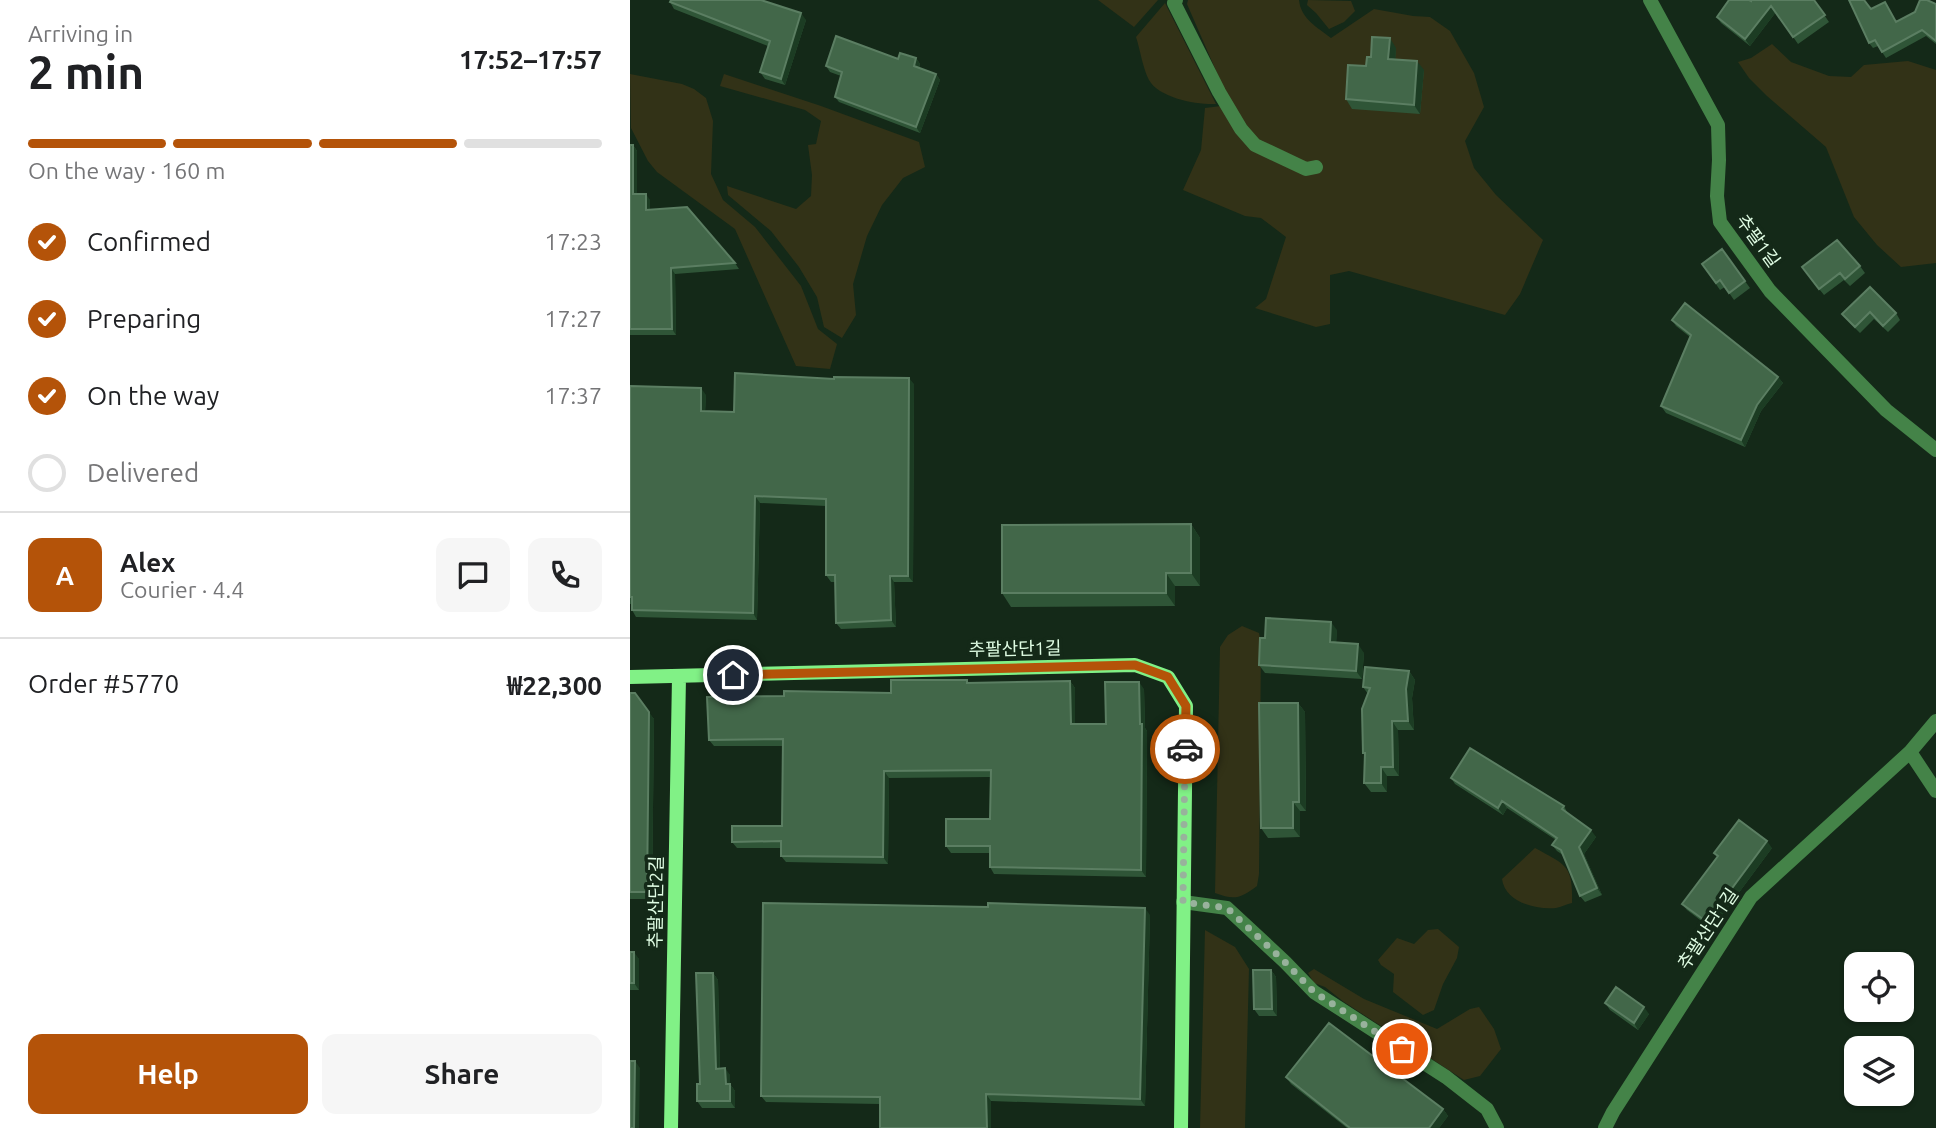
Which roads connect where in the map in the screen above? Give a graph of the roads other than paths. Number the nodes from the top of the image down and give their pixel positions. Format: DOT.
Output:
graph roads {
  1 [pos="1175,0"];
  2 [pos="1650,0"];
  3 [pos="1316,167"];
  4 [pos="1936,450"];
  5 [pos="630,677"];
  6 [pos="680,677"];
  7 [pos="1936,721"];
  8 [pos="1910,752"];
  9 [pos="1936,791"];
  10 [pos="1183,902"];
  11 [pos="671,1128"];
  12 [pos="1181,1128"];
  13 [pos="1497,1128"];
  14 [pos="1605,1128"];
  1 -- 3 [label="street"];
  2 -- 4 [label="street, 추팔1길"];
  5 -- 6 [label="street, 추팔산단1길"];
  6 -- 10 [label="street, 추팔산단1길"];
  6 -- 11 [label="street, 추팔산단2길"];
  7 -- 8 [label="street"];
  8 -- 9 [label="street"];
  8 -- 14 [label="street, 추팔산단1길"];
  10 -- 12 [label="street, 추팔산단1길"];
  10 -- 13 [label="street"];
}
